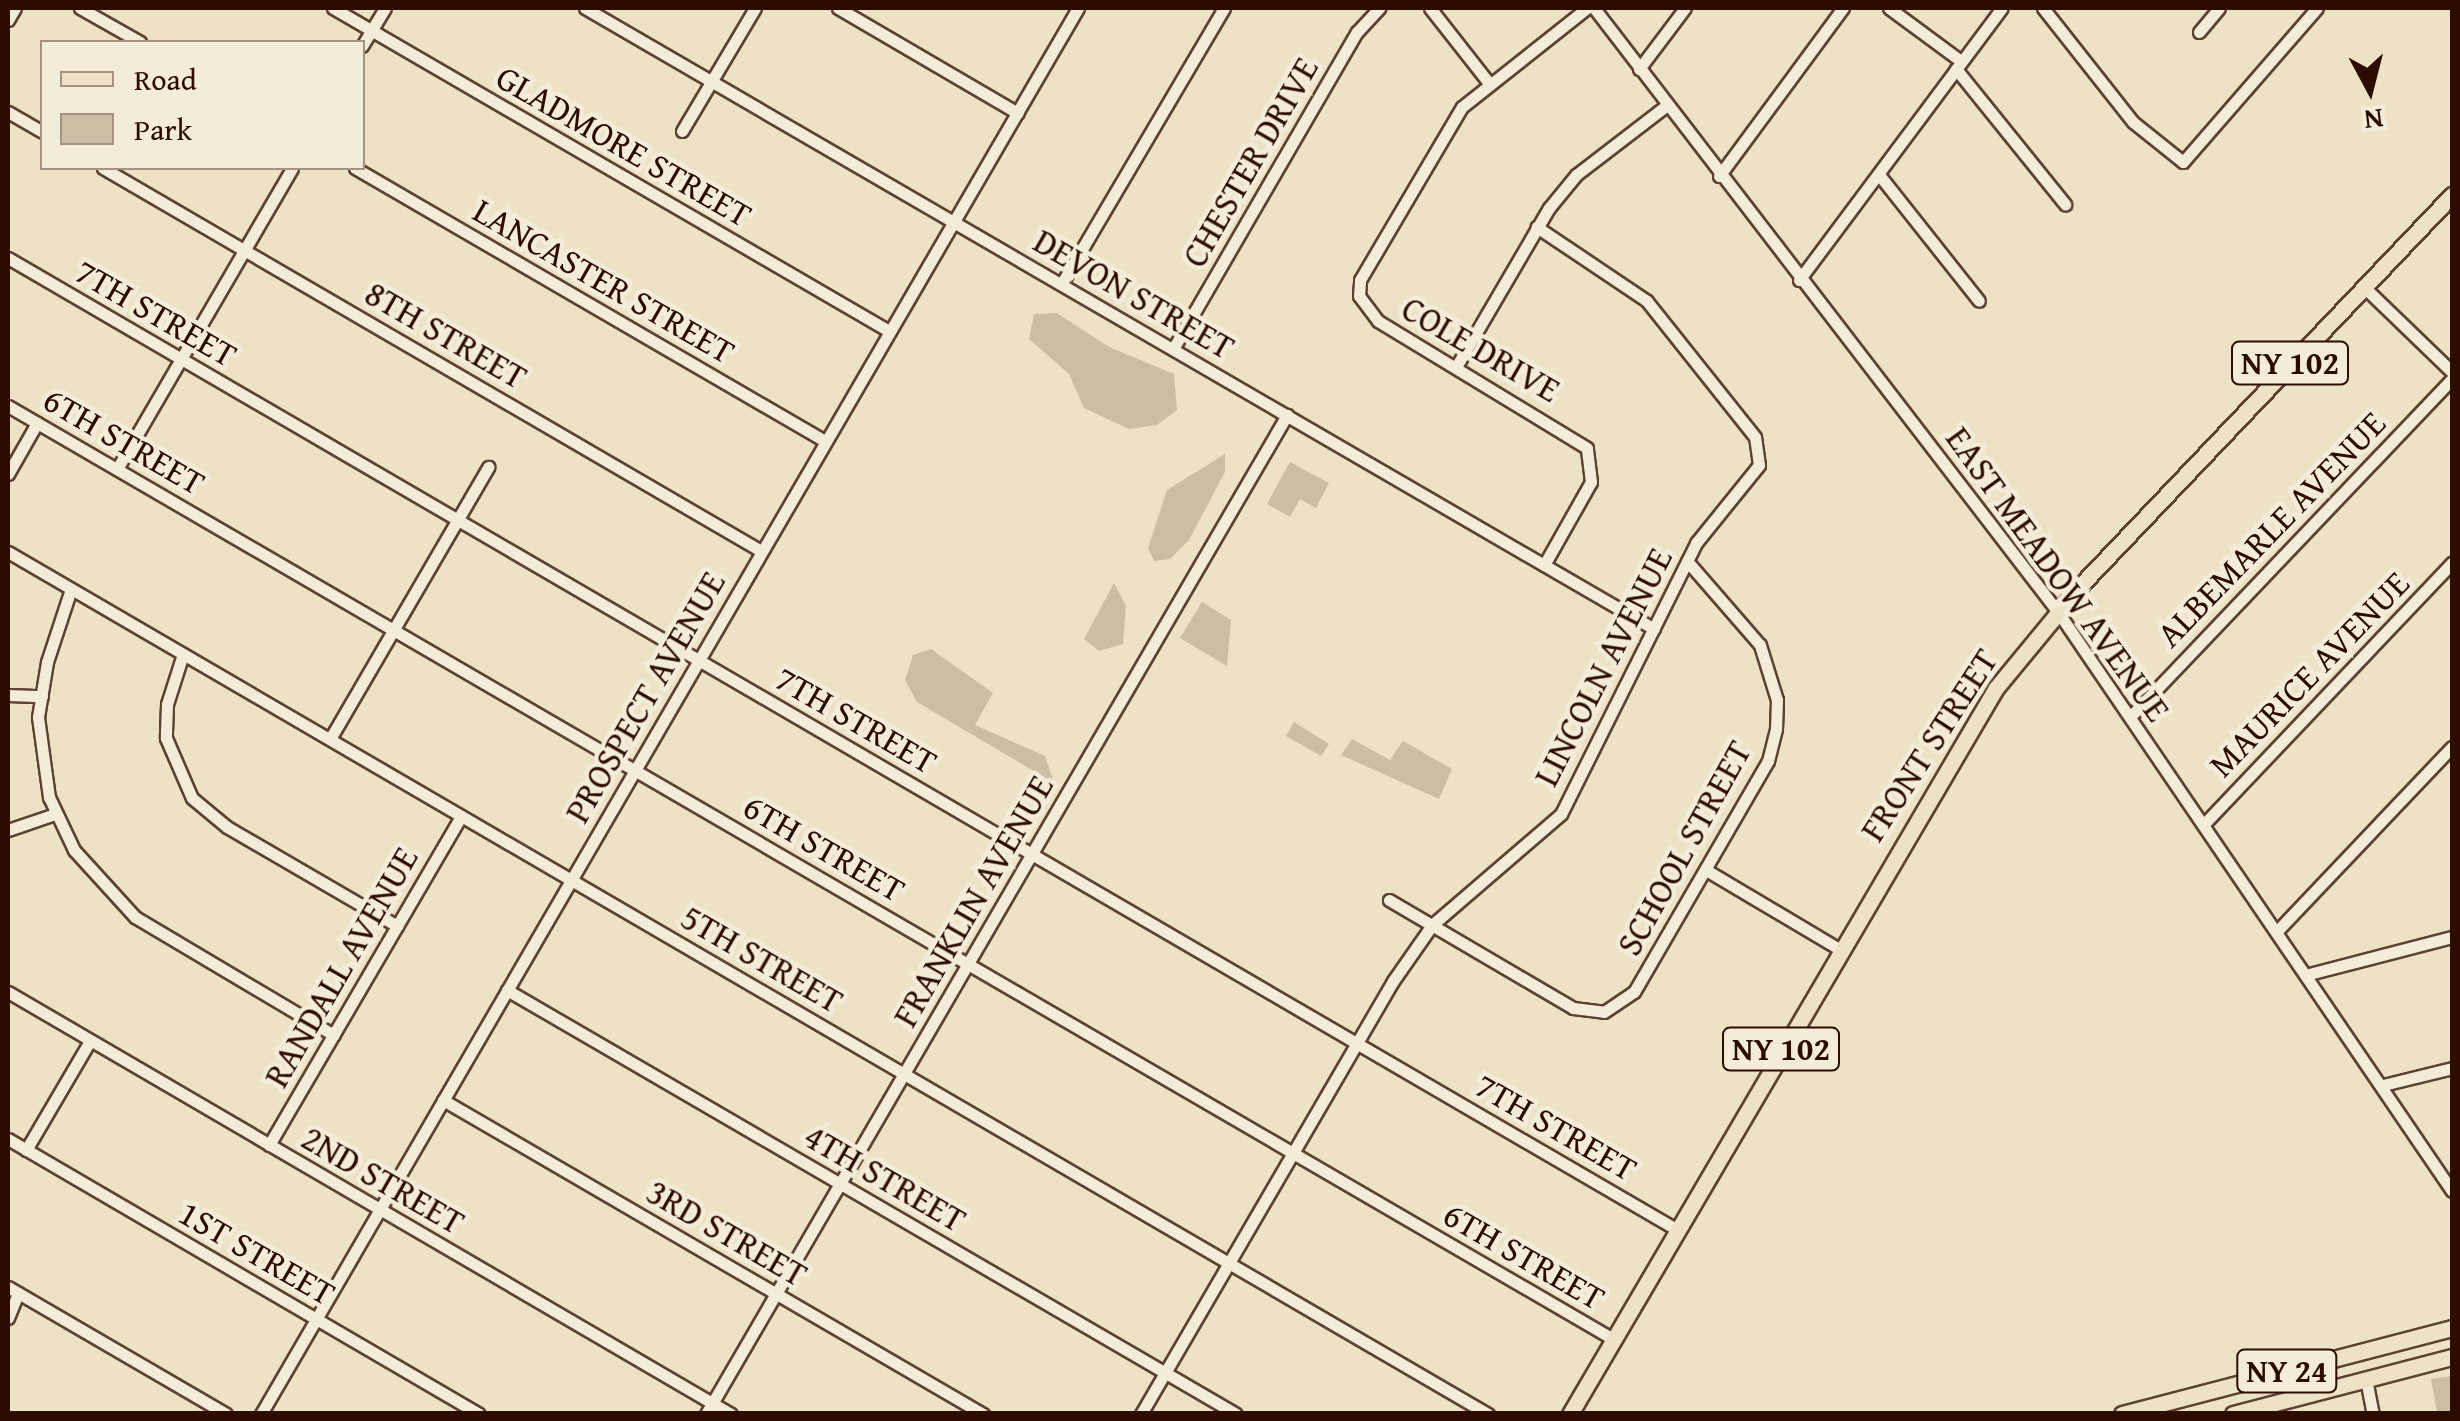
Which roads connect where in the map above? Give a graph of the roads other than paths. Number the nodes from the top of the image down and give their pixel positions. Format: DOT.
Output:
graph roads {
  1 [pos="15,8"];
  2 [pos="80,8"];
  3 [pos="333,8"];
  4 [pos="384,8"];
  5 [pos="585,8"];
  6 [pos="755,8"];
  7 [pos="838,8"];
  8 [pos="1078,8"];
  9 [pos="1224,8"];
  10 [pos="1379,8"];
  11 [pos="1430,8"];
  12 [pos="1590,8"];
  13 [pos="1685,8"];
  14 [pos="1843,8"];
  15 [pos="1889,8"];
  16 [pos="2002,8"];
  17 [pos="2043,8"];
  18 [pos="2219,8"];
  19 [pos="2317,8"];
  20 [pos="8,20"];
  21 [pos="372,30"];
  22 [pos="2199,32"];
  23 [pos="136,40"];
  24 [pos="365,41"];
  25 [pos="1958,65"];
  26 [pos="1639,69"];
  27 [pos="712,81"];
  28 [pos="1488,82"];
  29 [pos="1666,106"];
  30 [pos="8,112"];
  31 [pos="1018,113"];
  32 [pos="40,131"];
  33 [pos="682,131"];
  34 [pos="106,170"];
  35 [pos="291,170"];
  36 [pos="358,170"];
  37 [pos="1718,176"];
  38 [pos="1880,176"];
  39 [pos="2452,195"];
  40 [pos="2065,204"];
  41 [pos="954,222"];
  42 [pos="1537,228"];
  43 [pos="244,250"];
  44 [pos="8,258"];
  45 [pos="1800,280"];
  46 [pos="1062,284"];
  47 [pos="2363,286"];
  48 [pos="1979,301"];
  49 [pos="889,331"];
  50 [pos="1173,349"];
  51 [pos="181,359"];
  52 [pos="1456,367"];
  53 [pos="2452,375"];
  54 [pos="8,406"];
  55 [pos="1287,415"];
  56 [pos="37,423"];
  57 [pos="825,440"];
  58 [pos="488,467"];
  59 [pos="117,469"];
  60 [pos="8,474"];
  61 [pos="457,520"];
  62 [pos="761,551"];
  63 [pos="8,552"];
  64 [pos="1688,561"];
  65 [pos="2452,563"];
  66 [pos="1544,564"];
  67 [pos="71,589"];
  68 [pos="2058,612"];
  69 [pos="1654,628"];
  70 [pos="393,630"];
  71 [pos="184,654"];
  72 [pos="698,660"];
  73 [pos="8,695"];
  74 [pos="42,696"];
  75 [pos="2130,717"];
  76 [pos="330,739"];
  77 [pos="2452,747"];
  78 [pos="634,770"];
  79 [pos="54,814"];
  80 [pos="460,816"];
  81 [pos="2205,823"];
  82 [pos="8,830"];
  83 [pos="1032,854"];
  84 [pos="1706,870"];
  85 [pos="571,880"];
  86 [pos="1389,900"];
  87 [pos="1432,925"];
  88 [pos="397,926"];
  89 [pos="2279,929"];
  90 [pos="2452,938"];
  91 [pos="1839,949"];
  92 [pos="968,964"];
  93 [pos="2309,974"];
  94 [pos="507,990"];
  95 [pos="8,992"];
  96 [pos="334,1035"];
  97 [pos="90,1041"];
  98 [pos="1356,1043"];
  99 [pos="2452,1068"];
  100 [pos="904,1074"];
  101 [pos="2383,1085"];
  102 [pos="444,1100"];
  103 [pos="8,1139"];
  104 [pos="270,1145"];
  105 [pos="26,1150"];
  106 [pos="1293,1153"];
  107 [pos="840,1184"];
  108 [pos="2452,1191"];
  109 [pos="380,1210"];
  110 [pos="1676,1229"];
  111 [pos="1229,1263"];
  112 [pos="13,1290"];
  113 [pos="777,1293"];
  114 [pos="8,1318"];
  115 [pos="316,1319"];
  116 [pos="2452,1328"];
  117 [pos="1613,1339"];
  118 [pos="2452,1357"];
  119 [pos="1165,1372"];
  120 [pos="2366,1380"];
  121 [pos="709,1408"];
  122 [pos="226,1414"];
  123 [pos="261,1414"];
  124 [pos="479,1414"];
  125 [pos="731,1414"];
  126 [pos="983,1414"];
  127 [pos="1141,1414"];
  128 [pos="1236,1414"];
  129 [pos="1488,1414"];
  130 [pos="1570,1414"];
  131 [pos="2122,1414"];
  132 [pos="2233,1414"];
  133 [pos="2373,1414"];
  1 -- 20 [label="street"];
  2 -- 23 [label="street"];
  3 -- 21 [label="street, GLADMORE STREET"];
  4 -- 21 [label="street"];
  5 -- 27 [label="street, DEVON STREET"];
  6 -- 27 [label="street"];
  7 -- 31 [label="street"];
  8 -- 31 [label="street, PROSPECT AVENUE"];
  9 -- 46 [label="street"];
  10 -- 50 [label="street, CHESTER DRIVE"];
  11 -- 28 [label="street"];
  12 -- 26 [label="street, EAST MEADOW AVENUE"];
  12 -- 28 [label="street, COLE DRIVE"];
  13 -- 26 [label="street"];
  14 -- 37 [label="street"];
  15 -- 25 [label="street"];
  16 -- 25 [label="street"];
  17 -- 19 [label="street"];
  18 -- 22 [label="street"];
  21 -- 24 [label="street"];
  21 -- 49 [label="street, GLADMORE STREET"];
  25 -- 38 [label="street"];
  25 -- 40 [label="street"];
  26 -- 29 [label="street, EAST MEADOW AVENUE"];
  27 -- 33 [label="street"];
  27 -- 41 [label="street, DEVON STREET"];
  28 -- 52 [label="street, COLE DRIVE"];
  29 -- 37 [label="street, EAST MEADOW AVENUE"];
  29 -- 42 [label="street"];
  30 -- 32 [label="street"];
  31 -- 41 [label="street, PROSPECT AVENUE"];
  34 -- 43 [label="street, 8TH STREET"];
  35 -- 43 [label="street"];
  36 -- 57 [label="street, LANCASTER STREET"];
  37 -- 45 [label="street, EAST MEADOW AVENUE"];
  38 -- 45 [label="street"];
  38 -- 48 [label="street"];
  39 -- 47 [label="main road, FRONT STREET / NY 102"];
  41 -- 46 [label="street, DEVON STREET"];
  41 -- 49 [label="street, PROSPECT AVENUE"];
  42 -- 52 [label="street"];
  42 -- 64 [label="street, LINCOLN AVENUE"];
  43 -- 51 [label="street"];
  43 -- 62 [label="street, 8TH STREET"];
  44 -- 51 [label="street, 7TH STREET"];
  45 -- 68 [label="street, EAST MEADOW AVENUE"];
  46 -- 50 [label="street, DEVON STREET"];
  47 -- 53 [label="street"];
  47 -- 68 [label="main road, FRONT STREET / NY 102"];
  49 -- 57 [label="street, PROSPECT AVENUE"];
  50 -- 55 [label="street, DEVON STREET"];
  51 -- 59 [label="street"];
  51 -- 61 [label="street, 7TH STREET"];
  52 -- 66 [label="street, COLE DRIVE"];
  53 -- 75 [label="street, ALBEMARLE AVENUE"];
  54 -- 56 [label="street, 6TH STREET"];
  55 -- 66 [label="street, DEVON STREET"];
  55 -- 83 [label="street, FRANKLIN AVENUE"];
  56 -- 59 [label="street, 6TH STREET"];
  56 -- 60 [label="street"];
  57 -- 62 [label="street, PROSPECT AVENUE"];
  58 -- 61 [label="street"];
  59 -- 70 [label="street, 6TH STREET"];
  61 -- 70 [label="street"];
  61 -- 72 [label="street, 7TH STREET"];
  62 -- 72 [label="street, PROSPECT AVENUE"];
  63 -- 67 [label="street, 5TH STREET"];
  64 -- 69 [label="street, LINCOLN AVENUE"];
  64 -- 84 [label="street, SCHOOL STREET"];
  65 -- 81 [label="street, MAURICE AVENUE"];
  66 -- 69 [label="street, DEVON STREET"];
  67 -- 71 [label="street, 5TH STREET"];
  67 -- 74 [label="street"];
  68 -- 75 [label="street, EAST MEADOW AVENUE"];
  68 -- 91 [label="main road, FRONT STREET / NY 102"];
  69 -- 87 [label="street, LINCOLN AVENUE"];
  70 -- 76 [label="street"];
  70 -- 78 [label="street, 6TH STREET"];
  71 -- 76 [label="street, 5TH STREET"];
  71 -- 88 [label="street"];
  72 -- 78 [label="street, PROSPECT AVENUE"];
  72 -- 83 [label="street, 7TH STREET"];
  73 -- 74 [label="street"];
  74 -- 79 [label="street"];
  75 -- 81 [label="street, EAST MEADOW AVENUE"];
  76 -- 80 [label="street, 5TH STREET"];
  77 -- 89 [label="street"];
  78 -- 85 [label="street, PROSPECT AVENUE"];
  78 -- 92 [label="street, 6TH STREET"];
  79 -- 82 [label="street"];
  79 -- 96 [label="street"];
  80 -- 85 [label="street, 5TH STREET"];
  80 -- 88 [label="street, RANDALL AVENUE"];
  81 -- 89 [label="street, EAST MEADOW AVENUE"];
  83 -- 92 [label="street, FRANKLIN AVENUE"];
  83 -- 98 [label="street, 7TH STREET"];
  84 -- 87 [label="street, SCHOOL STREET"];
  84 -- 91 [label="street"];
  85 -- 94 [label="street, PROSPECT AVENUE"];
  85 -- 100 [label="street, 5TH STREET"];
  86 -- 87 [label="street"];
  87 -- 98 [label="street, LINCOLN AVENUE"];
  88 -- 96 [label="street, RANDALL AVENUE"];
  89 -- 93 [label="street, EAST MEADOW AVENUE"];
  90 -- 93 [label="street"];
  91 -- 110 [label="main road, FRONT STREET / NY 102"];
  92 -- 100 [label="street, FRANKLIN AVENUE"];
  92 -- 106 [label="street, 6TH STREET"];
  93 -- 101 [label="street, EAST MEADOW AVENUE"];
  94 -- 102 [label="street, PROSPECT AVENUE"];
  94 -- 107 [label="street, 4TH STREET"];
  95 -- 97 [label="street, 2ND STREET"];
  96 -- 104 [label="street, RANDALL AVENUE"];
  97 -- 104 [label="street, 2ND STREET"];
  97 -- 105 [label="street"];
  98 -- 106 [label="street, LINCOLN AVENUE"];
  98 -- 110 [label="street, 7TH STREET"];
  99 -- 101 [label="street"];
  100 -- 107 [label="street, FRANKLIN AVENUE"];
  100 -- 111 [label="street, 5TH STREET"];
  101 -- 108 [label="street, EAST MEADOW AVENUE"];
  102 -- 109 [label="street, PROSPECT AVENUE"];
  102 -- 113 [label="street, 3RD STREET"];
  103 -- 105 [label="street, 1ST STREET"];
  104 -- 109 [label="street, 2ND STREET"];
  105 -- 115 [label="street, 1ST STREET"];
  106 -- 111 [label="street, LINCOLN AVENUE"];
  106 -- 117 [label="street, 6TH STREET"];
  107 -- 113 [label="street, FRANKLIN AVENUE"];
  107 -- 119 [label="street, 4TH STREET"];
  109 -- 115 [label="street, PROSPECT AVENUE"];
  109 -- 121 [label="street, 2ND STREET"];
  110 -- 117 [label="main road, FRONT STREET / NY 102"];
  111 -- 119 [label="street, LINCOLN AVENUE"];
  111 -- 129 [label="street, 5TH STREET"];
  112 -- 114 [label="street"];
  112 -- 122 [label="street"];
  113 -- 121 [label="street, FRANKLIN AVENUE"];
  113 -- 126 [label="street, 3RD STREET"];
  115 -- 123 [label="street, PROSPECT AVENUE"];
  115 -- 124 [label="street, 1ST STREET"];
  116 -- 131 [label="main road, NY 24"];
  117 -- 130 [label="main road, FRONT STREET / NY 102"];
  118 -- 120 [label="main road, NY 24"];
  119 -- 127 [label="street, LINCOLN AVENUE"];
  119 -- 128 [label="street, 4TH STREET"];
  120 -- 132 [label="main road, NY 24"];
  120 -- 133 [label="street"];
  121 -- 125 [label="street, 2ND STREET"];
}
